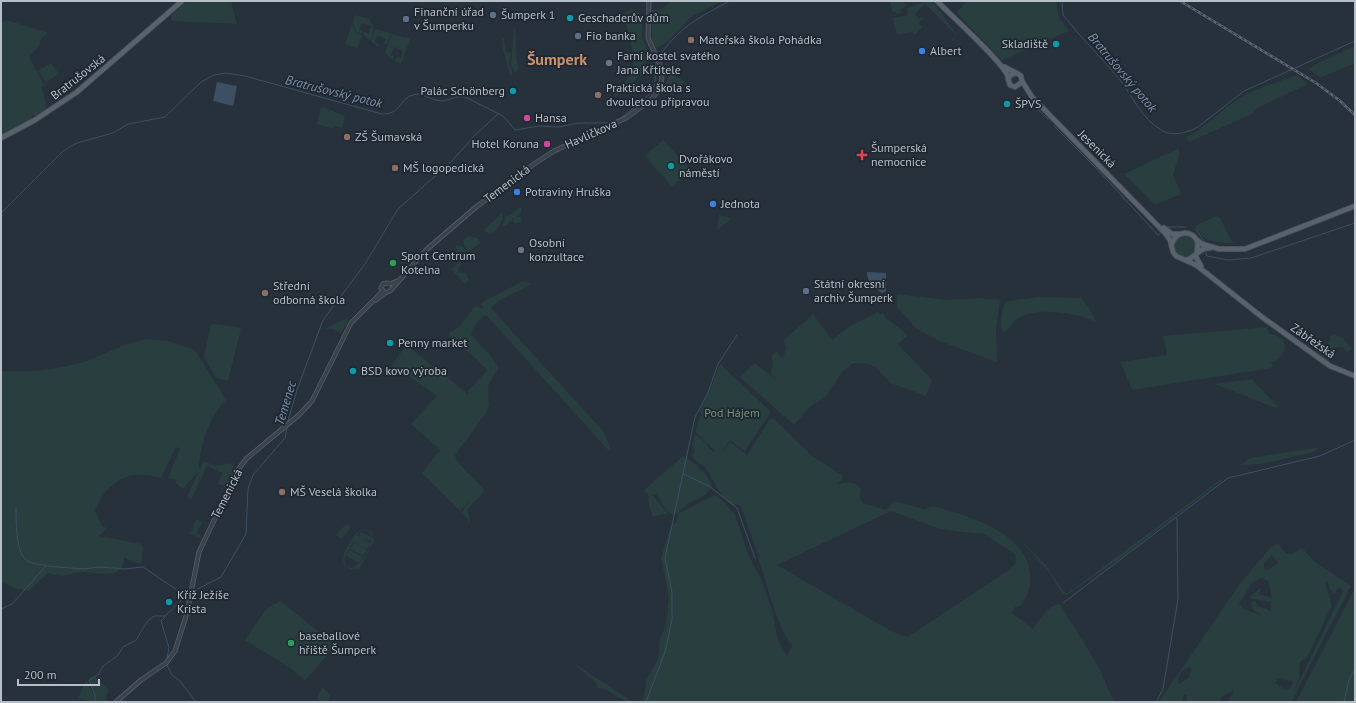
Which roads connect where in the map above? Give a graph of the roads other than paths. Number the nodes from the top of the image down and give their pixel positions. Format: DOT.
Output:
graph roads {
  1 [pos="182,1"];
  2 [pos="648,1"];
  3 [pos="936,1"];
  4 [pos="998,61"];
  5 [pos="1016,73"];
  6 [pos="1008,78"];
  7 [pos="1022,81"];
  8 [pos="1015,87"];
  9 [pos="1032,97"];
  10 [pos="1,138"];
  11 [pos="541,158"];
  12 [pos="1355,206"];
  13 [pos="1148,214"];
  14 [pos="1182,233"];
  15 [pos="1198,241"];
  16 [pos="1172,246"];
  17 [pos="1216,248"];
  18 [pos="1197,253"];
  19 [pos="1184,260"];
  20 [pos="391,286"];
  21 [pos="384,292"];
  22 [pos="1262,317"];
  23 [pos="1355,376"];
  24 [pos="116,702"];
  1 -- 10 [label="main road, Bratrušovská"];
  2 -- 11 [label="street, Havlíčkova"];
  3 -- 4 [label="main road, Jesenická"];
  4 -- 5 [label="main road, Jesenická"];
  4 -- 6 [label="main road, Jesenická"];
  5 -- 6 [label="main road"];
  5 -- 7 [label="main road, Jesenická"];
  6 -- 8 [label="main road, Jesenická"];
  7 -- 8 [label="main road"];
  7 -- 9 [label="main road, Jesenická"];
  8 -- 9 [label="main road, Jesenická"];
  9 -- 13 [label="main road, Jesenická"];
  11 -- 20 [label="street, Temenická"];
  12 -- 17 [label="main road"];
  13 -- 14 [label="main road, Jesenická"];
  13 -- 16 [label="main road, Jesenická"];
  14 -- 15 [label="main road"];
  14 -- 16 [label="main road"];
  15 -- 17 [label="main road"];
  15 -- 18 [label="main road"];
  16 -- 19 [label="main road, Zábřežská"];
  17 -- 18 [label="main road"];
  18 -- 19 [label="main road"];
  18 -- 22 [label="main road, Zábřežská"];
  19 -- 22 [label="main road, Zábřežská"];
  20 -- 21 [label="street, Temenická"];
  20 -- 21 [label="street, Temenická"];
  21 -- 24 [label="street, Temenická"];
  22 -- 23 [label="main road, Zábřežská"];
}
